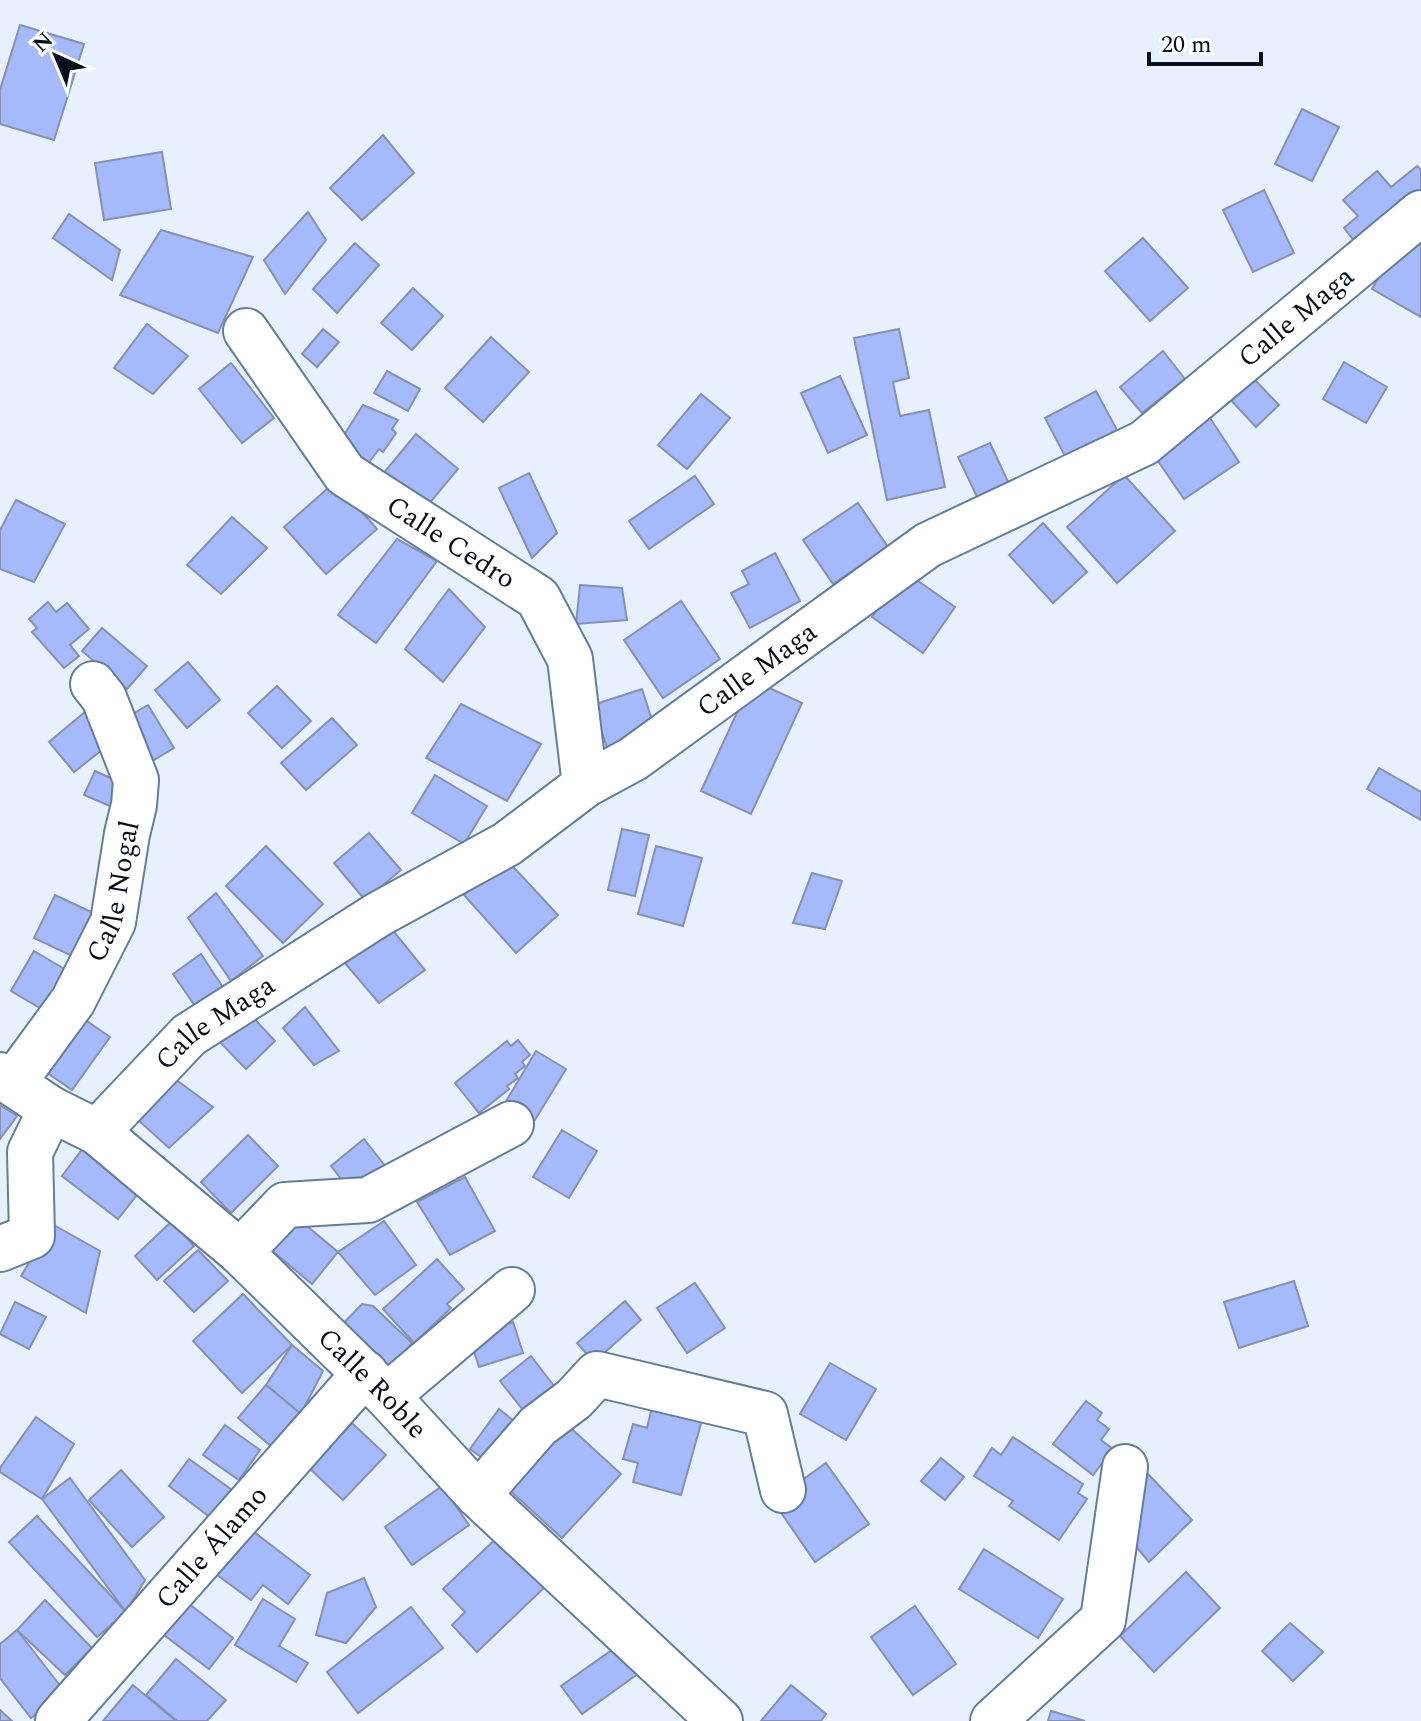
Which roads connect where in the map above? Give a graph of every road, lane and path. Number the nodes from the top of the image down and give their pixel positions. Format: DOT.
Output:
graph roads {
  1 [pos="1421,213"];
  2 [pos="246,331"];
  3 [pos="93,684"];
  4 [pos="585,785"];
  5 [pos="6,1079"];
  6 [pos="51,1109"];
  7 [pos="511,1124"];
  8 [pos="97,1132"];
  9 [pos="0,1249"];
  10 [pos="240,1252"];
  11 [pos="512,1290"];
  12 [pos="376,1385"];
  13 [pos="1125,1467"];
  14 [pos="783,1490"];
  15 [pos="478,1495"];
  16 [pos="58,1721"];
  17 [pos="720,1721"];
  18 [pos="993,1721"];
  1 -- 4 [label="street, Calle Maga"];
  2 -- 4 [label="street, Calle Cedro"];
  3 -- 5 [label="street, Calle Nogal"];
  4 -- 8 [label="street, Calle Maga"];
  5 -- 6 [label="street, Calle Roble"];
  6 -- 8 [label="street, Calle Roble"];
  6 -- 9 [label="street"];
  7 -- 10 [label="street"];
  8 -- 10 [label="street, Calle Roble"];
  10 -- 12 [label="street, Calle Roble"];
  11 -- 12 [label="street, Calle Álamo"];
  12 -- 15 [label="street, Calle Roble"];
  12 -- 16 [label="street, Calle Álamo"];
  13 -- 18 [label="street"];
  14 -- 15 [label="street"];
  15 -- 17 [label="street, Calle Roble"];
}
